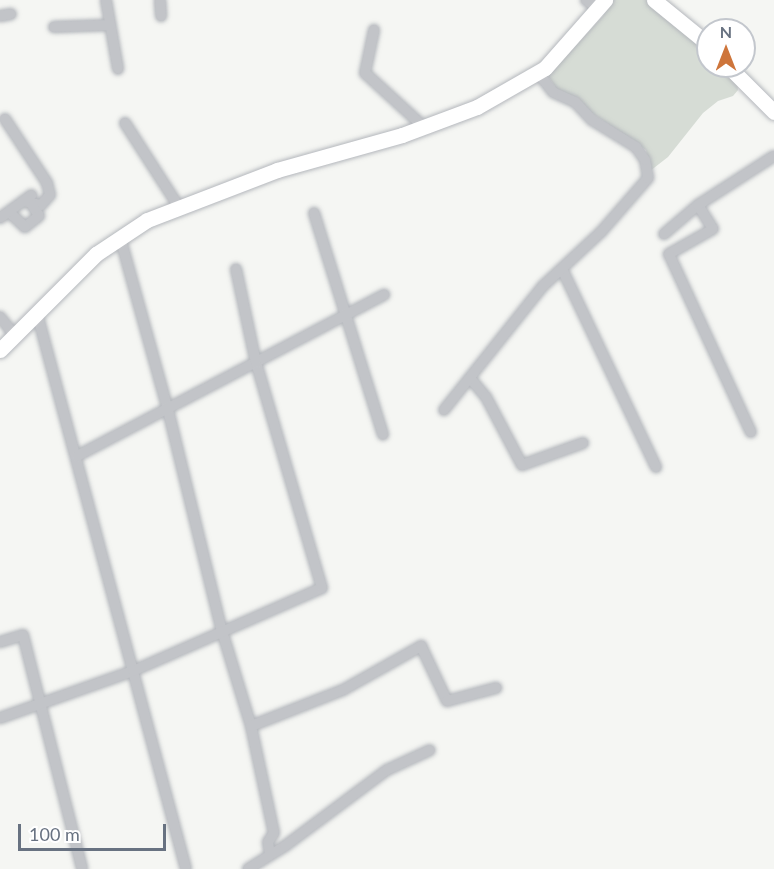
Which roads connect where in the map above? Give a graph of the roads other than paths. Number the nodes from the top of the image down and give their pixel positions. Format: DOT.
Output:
graph roads {
  1 [pos="106,0"];
  2 [pos="160,0"];
  3 [pos="586,0"];
  4 [pos="654,0"];
  5 [pos="603,4"];
  6 [pos="161,16"];
  7 [pos="110,25"];
  8 [pos="54,27"];
  9 [pos="374,30"];
  10 [pos="696,34"];
  11 [pos="118,69"];
  12 [pos="538,73"];
  13 [pos="740,78"];
  14 [pos="774,112"];
  15 [pos="5,119"];
  16 [pos="125,123"];
  17 [pos="424,127"];
  18 [pos="774,156"];
  19 [pos="28,198"];
  20 [pos="698,205"];
  21 [pos="179,207"];
  22 [pos="314,213"];
  23 [pos="4,215"];
  24 [pos="664,234"];
  25 [pos="120,237"];
  26 [pos="236,269"];
  27 [pos="563,271"];
  28 [pos="384,296"];
  29 [pos="348,314"];
  30 [pos="38,317"];
  31 [pos="0,318"];
  32 [pos="16,337"];
  33 [pos="0,350"];
  34 [pos="256,363"];
  35 [pos="470,378"];
  36 [pos="168,410"];
  37 [pos="444,410"];
  38 [pos="751,432"];
  39 [pos="383,435"];
  40 [pos="583,442"];
  41 [pos="77,456"];
  42 [pos="657,467"];
  43 [pos="222,632"];
  44 [pos="0,642"];
  45 [pos="133,671"];
  46 [pos="496,688"];
  47 [pos="43,703"];
  48 [pos="0,718"];
  49 [pos="251,726"];
  50 [pos="430,750"];
  51 [pos="270,855"];
  52 [pos="82,869"];
  53 [pos="186,869"];
  54 [pos="248,869"];
  1 -- 7 [label="street"];
  2 -- 6 [label="street"];
  3 -- 5 [label="street"];
  4 -- 10 [label="street"];
  5 -- 12 [label="street"];
  7 -- 8 [label="street"];
  7 -- 11 [label="street"];
  9 -- 17 [label="street"];
  12 -- 17 [label="street"];
  12 -- 27 [label="street"];
  13 -- 14 [label="street"];
  15 -- 19 [label="street"];
  16 -- 21 [label="street"];
  17 -- 21 [label="street"];
  18 -- 20 [label="street"];
  19 -- 23 [label="street"];
  19 -- 23 [label="street"];
  20 -- 24 [label="street"];
  20 -- 38 [label="street"];
  21 -- 25 [label="street"];
  22 -- 29 [label="street"];
  25 -- 30 [label="street"];
  25 -- 36 [label="street"];
  26 -- 34 [label="street"];
  27 -- 35 [label="street"];
  27 -- 42 [label="street"];
  28 -- 29 [label="street"];
  29 -- 34 [label="street"];
  29 -- 39 [label="street"];
  30 -- 32 [label="street"];
  30 -- 41 [label="street"];
  31 -- 32 [label="street"];
  32 -- 33 [label="street"];
  34 -- 36 [label="street"];
  34 -- 43 [label="street"];
  35 -- 37 [label="street"];
  35 -- 40 [label="street"];
  36 -- 41 [label="street"];
  36 -- 43 [label="street"];
  41 -- 45 [label="street"];
  43 -- 45 [label="street"];
  43 -- 49 [label="street"];
  44 -- 47 [label="street"];
  45 -- 47 [label="street"];
  45 -- 53 [label="street"];
  46 -- 49 [label="street"];
  47 -- 48 [label="street"];
  47 -- 52 [label="street"];
  49 -- 51 [label="street"];
  50 -- 51 [label="street"];
  51 -- 54 [label="street"];
}
